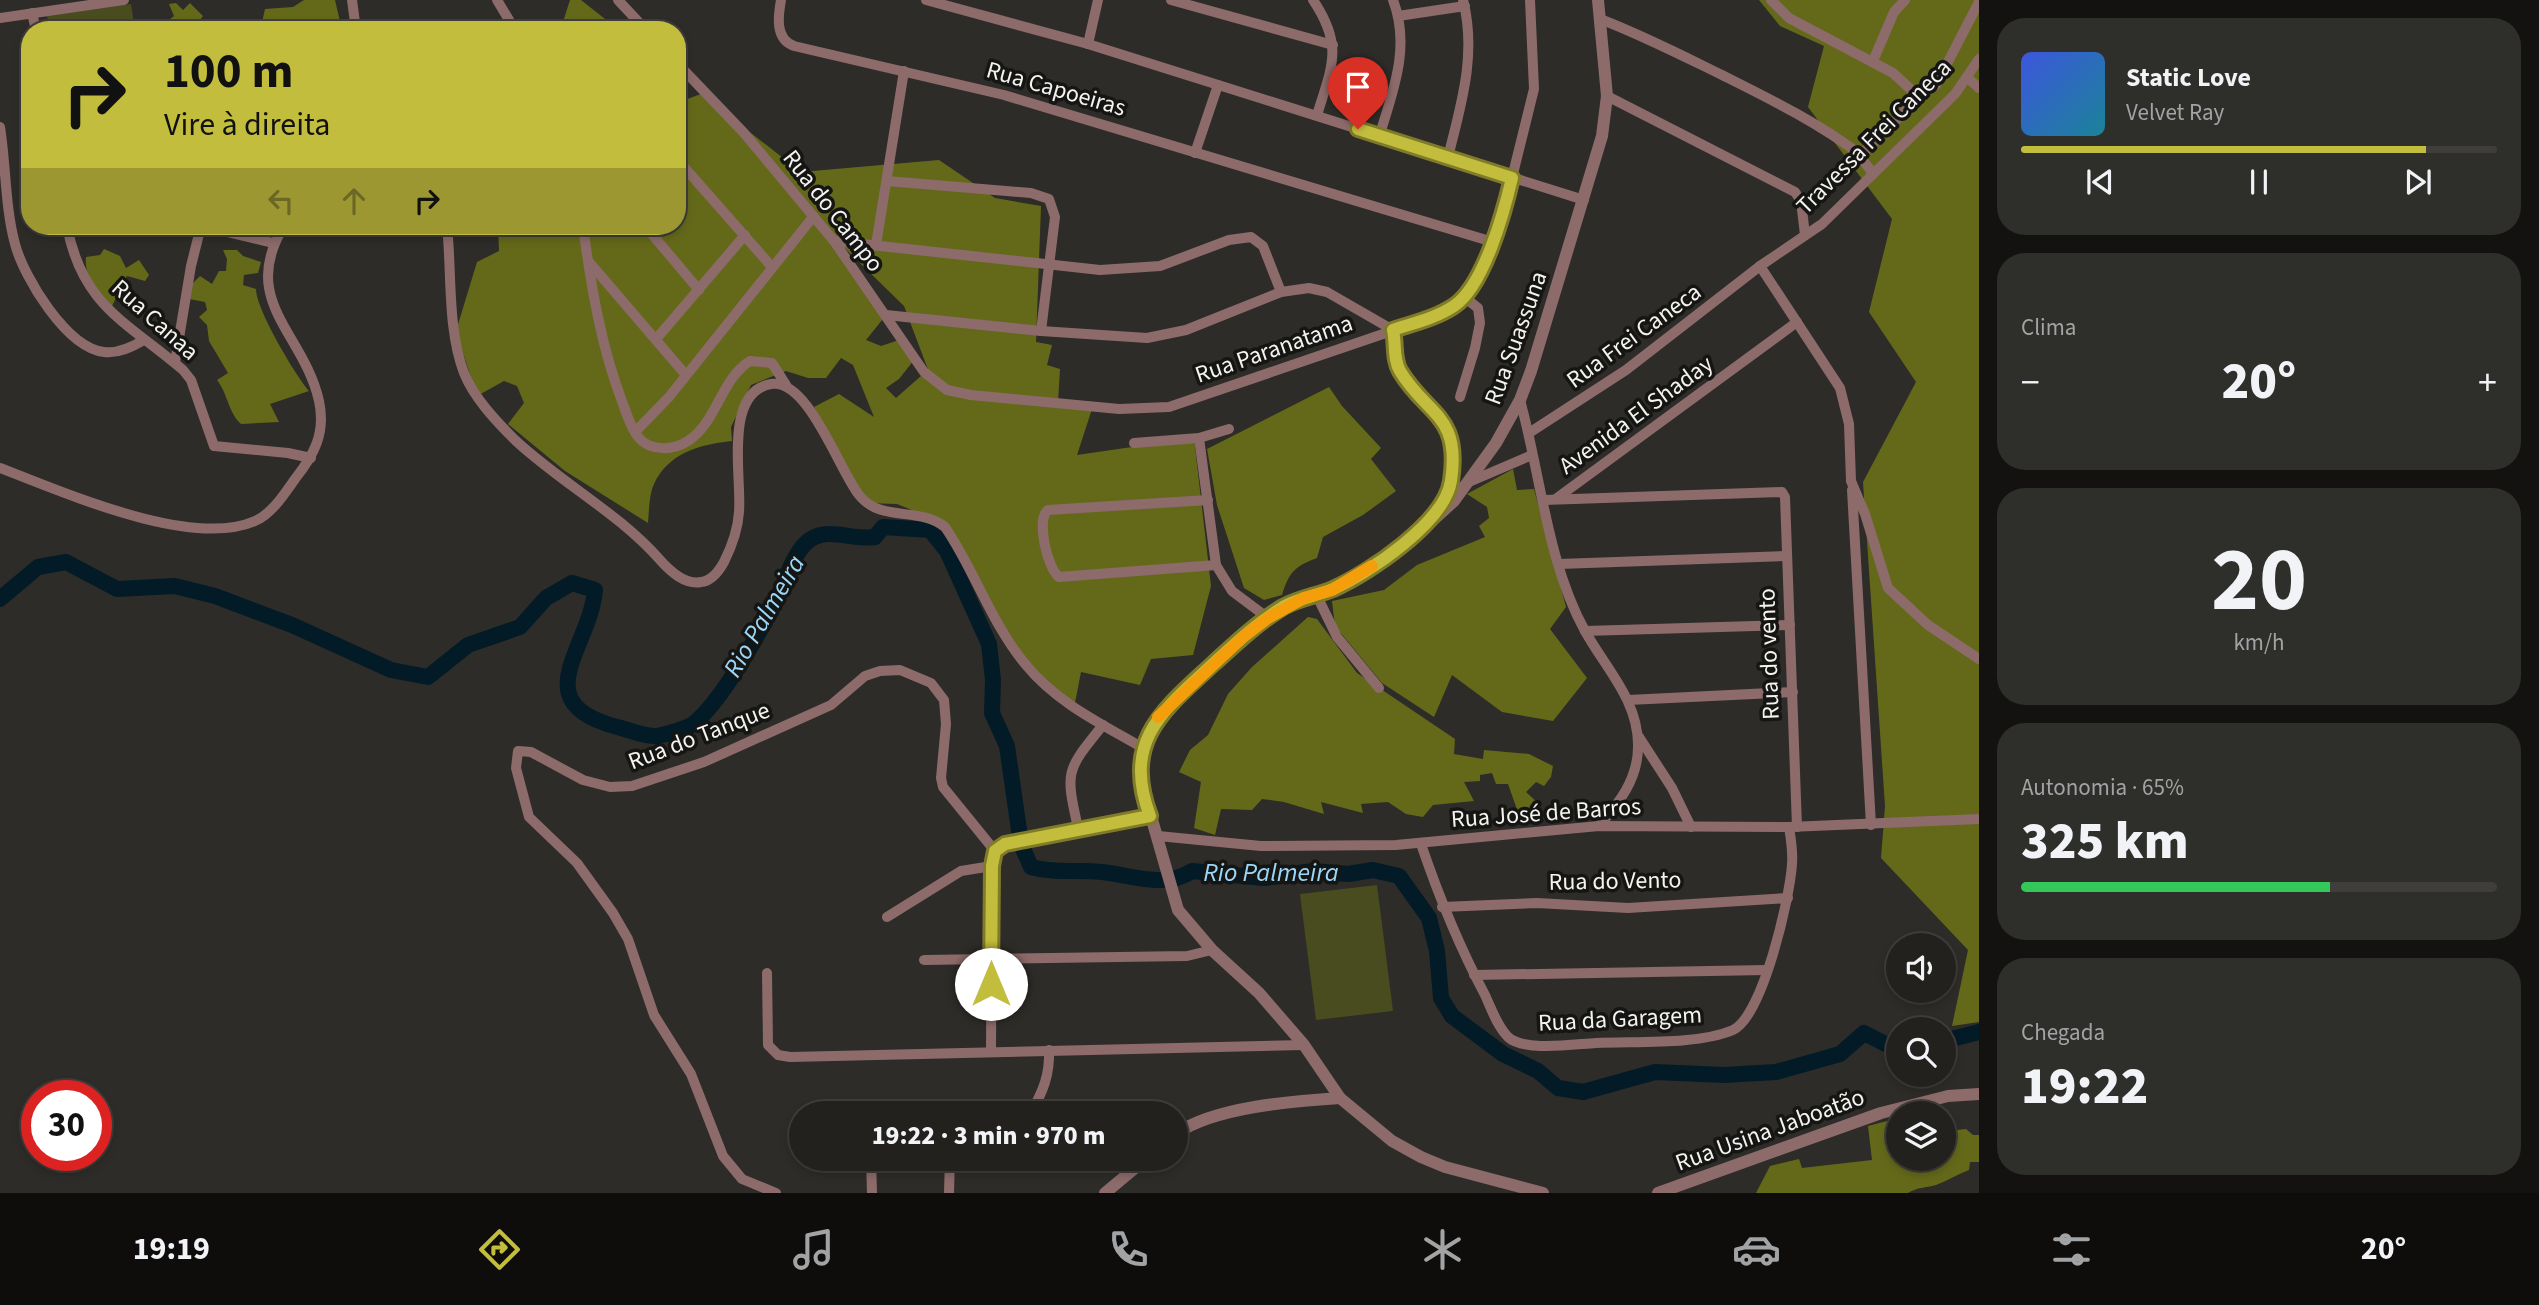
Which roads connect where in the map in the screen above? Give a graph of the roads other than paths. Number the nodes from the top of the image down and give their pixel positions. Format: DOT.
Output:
graph roads {
  1 [pos="124,0"];
  2 [pos="352,0"];
  3 [pos="498,0"];
  4 [pos="618,0"];
  5 [pos="781,0"];
  6 [pos="926,0"];
  7 [pos="1098,0"];
  8 [pos="1171,0"];
  9 [pos="1313,0"];
  10 [pos="1393,0"];
  11 [pos="1530,0"];
  12 [pos="1598,0"];
  13 [pos="1771,0"];
  14 [pos="1905,0"];
  15 [pos="1979,2"];
  16 [pos="1464,3"];
  17 [pos="32,13"];
  18 [pos="1398,16"];
  19 [pos="0,18"];
  20 [pos="1600,19"];
  21 [pos="34,21"];
  22 [pos="355,21"];
  23 [pos="510,21"];
  24 [pos="638,21"];
  25 [pos="1088,44"];
  26 [pos="1333,45"];
  27 [pos="1979,59"];
  28 [pos="1873,61"];
  29 [pos="904,71"];
  30 [pos="686,72"];
  31 [pos="1968,78"];
  32 [pos="1217,85"];
  33 [pos="1979,88"];
  34 [pos="1607,96"];
  35 [pos="1919,97"];
  36 [pos="1317,115"];
  37 [pos="0,127"];
  38 [pos="1379,136"];
  39 [pos="1195,153"];
  40 [pos="1862,156"];
  41 [pos="1448,157"];
  42 [pos="686,169"];
  43 [pos="1872,172"];
  44 [pos="1512,178"];
  45 [pos="887,181"];
  46 [pos="1584,200"];
  47 [pos="813,218"];
  48 [pos="73,235"];
  49 [pos="199,235"];
  50 [pos="240,235"];
  51 [pos="279,235"];
  52 [pos="448,235"];
  53 [pos="584,235"];
  54 [pos="653,235"];
  55 [pos="745,235"];
  56 [pos="1805,235"];
  57 [pos="834,241"];
  58 [pos="1493,242"];
  59 [pos="274,243"];
  60 [pos="876,245"];
  61 [pos="588,261"];
  62 [pos="1049,266"];
  63 [pos="1760,266"];
  64 [pos="772,267"];
  65 [pos="699,290"];
  66 [pos="1281,292"];
  67 [pos="1464,297"];
  68 [pos="886,315"];
  69 [pos="1797,322"];
  70 [pos="1393,330"];
  71 [pos="1041,331"];
  72 [pos="657,338"];
  73 [pos="144,340"];
  74 [pos="175,362"];
  75 [pos="685,373"];
  76 [pos="786,385"];
  77 [pos="947,390"];
  78 [pos="1460,397"];
  79 [pos="1520,400"];
  80 [pos="1229,429"];
  81 [pos="635,432"];
  82 [pos="1529,433"];
  83 [pos="1199,438"];
  84 [pos="1134,443"];
  85 [pos="1532,455"];
  86 [pos="311,458"];
  87 [pos="0,468"];
  88 [pos="1851,481"];
  89 [pos="1469,482"];
  90 [pos="1557,498"];
  91 [pos="1208,500"];
  92 [pos="1544,500"];
  93 [pos="1409,542"];
  94 [pos="1785,556"];
  95 [pos="1559,564"];
  96 [pos="1216,565"];
  97 [pos="1316,594"];
  98 [pos="1268,618"];
  99 [pos="1790,625"];
  100 [pos="1585,631"];
  101 [pos="1979,659"];
  102 [pos="1379,688"];
  103 [pos="1793,692"];
  104 [pos="1628,700"];
  105 [pos="1103,725"];
  106 [pos="1637,735"];
  107 [pos="1143,748"];
  108 [pos="1150,816"];
  109 [pos="1979,819"];
  110 [pos="1871,825"];
  111 [pos="1598,826"];
  112 [pos="1691,827"];
  113 [pos="1793,827"];
  114 [pos="1078,828"];
  115 [pos="1158,836"];
  116 [pos="1422,844"];
  117 [pos="995,851"];
  118 [pos="992,866"];
  119 [pos="1788,898"];
  120 [pos="1442,907"];
  121 [pos="887,917"];
  122 [pos="1212,950"];
  123 [pos="924,960"];
  124 [pos="991,961"];
  125 [pos="1767,970"];
  126 [pos="767,972"];
  127 [pos="1474,975"];
  128 [pos="1304,1045"];
  129 [pos="1049,1050"];
  130 [pos="991,1051"];
  131 [pos="1979,1094"];
  132 [pos="1340,1098"];
  133 [pos="1037,1101"];
  134 [pos="1188,1127"];
  135 [pos="871,1171"];
  136 [pos="950,1171"];
  137 [pos="1131,1171"];
  138 [pos="776,1193"];
  139 [pos="872,1193"];
  140 [pos="949,1193"];
  141 [pos="1105,1193"];
  142 [pos="1543,1193"];
  143 [pos="1658,1193"];
  1 -- 17 [label="street"];
  2 -- 22 [label="street"];
  3 -- 23 [label="street"];
  4 -- 24 [label="street"];
  5 -- 29 [label="street, Rua Capoeiras"];
  6 -- 25 [label="street"];
  7 -- 25 [label="street"];
  8 -- 26 [label="street"];
  9 -- 26 [label="street"];
  10 -- 18 [label="street"];
  11 -- 44 [label="street"];
  12 -- 20 [label="street, Rua Suassuna"];
  13 -- 28 [label="street"];
  14 -- 28 [label="street"];
  15 -- 35 [label="street"];
  16 -- 18 [label="street"];
  16 -- 41 [label="street"];
  17 -- 19 [label="street"];
  17 -- 21 [label="street"];
  18 -- 38 [label="street"];
  20 -- 34 [label="street, Rua Suassuna"];
  20 -- 40 [label="street"];
  25 -- 32 [label="street"];
  26 -- 36 [label="street"];
  27 -- 31 [label="street, Travessa Frei Caneca"];
  28 -- 35 [label="street"];
  29 -- 39 [label="street, Rua Capoeiras"];
  29 -- 45 [label="street"];
  30 -- 47 [label="street, Rua do Campo"];
  31 -- 33 [label="street"];
  31 -- 43 [label="street, Travessa Frei Caneca"];
  32 -- 36 [label="street"];
  32 -- 39 [label="street"];
  34 -- 46 [label="street, Rua Suassuna"];
  34 -- 56 [label="street"];
  35 -- 40 [label="street"];
  36 -- 38 [label="street"];
  37 -- 73 [label="street"];
  38 -- 41 [label="street"];
  39 -- 58 [label="street, Rua Capoeiras"];
  40 -- 43 [label="street"];
  41 -- 44 [label="street"];
  42 -- 55 [label="street"];
  43 -- 56 [label="street, Travessa Frei Caneca"];
  44 -- 46 [label="street"];
  44 -- 58 [label="street"];
  45 -- 60 [label="street"];
  45 -- 62 [label="street"];
  46 -- 79 [label="street, Rua Suassuna"];
  47 -- 57 [label="street, Rua do Campo"];
  47 -- 64 [label="street"];
  48 -- 73 [label="street, Rua Canaa"];
  49 -- 74 [label="street"];
  50 -- 59 [label="street"];
  51 -- 59 [label="street"];
  52 -- 76 [label="street"];
  53 -- 61 [label="street"];
  54 -- 65 [label="street"];
  55 -- 64 [label="street"];
  55 -- 65 [label="street"];
  56 -- 63 [label="street, Travessa Frei Caneca"];
  57 -- 60 [label="street"];
  57 -- 68 [label="street, Rua do Campo"];
  58 -- 67 [label="street"];
  59 -- 86 [label="street"];
  60 -- 62 [label="street"];
  61 -- 72 [label="street"];
  61 -- 81 [label="street"];
  62 -- 66 [label="street"];
  62 -- 71 [label="street"];
  63 -- 69 [label="street"];
  63 -- 82 [label="street, Rua Frei Caneca"];
  64 -- 75 [label="street"];
  65 -- 72 [label="street"];
  66 -- 70 [label="street"];
  66 -- 71 [label="street"];
  67 -- 70 [label="street, Rua Paranatama"];
  67 -- 78 [label="street"];
  68 -- 71 [label="street"];
  68 -- 77 [label="street, Rua do Campo"];
  69 -- 88 [label="street"];
  69 -- 90 [label="street, Avenida El Shaday"];
  70 -- 77 [label="street, Rua Paranatama"];
  70 -- 93 [label="street"];
  72 -- 75 [label="street"];
  73 -- 74 [label="street, Rua Canaa"];
  74 -- 86 [label="street, Rua Canaa"];
  75 -- 81 [label="street"];
  76 -- 81 [label="street"];
  76 -- 105 [label="street"];
  79 -- 82 [label="street"];
  79 -- 89 [label="street, Rua Suassuna"];
  80 -- 83 [label="street"];
  82 -- 85 [label="street"];
  83 -- 84 [label="street"];
  83 -- 91 [label="street"];
  85 -- 89 [label="street"];
  85 -- 92 [label="street"];
  86 -- 87 [label="street"];
  88 -- 101 [label="street"];
  88 -- 110 [label="street"];
  89 -- 93 [label="street, Rua Suassuna"];
  90 -- 92 [label="street"];
  90 -- 94 [label="street, Rua do vento"];
  91 -- 96 [label="street"];
  91 -- 96 [label="street"];
  92 -- 95 [label="street"];
  93 -- 97 [label="street, Rua Suassuna"];
  94 -- 95 [label="street"];
  94 -- 99 [label="street, Rua do vento"];
  95 -- 100 [label="street"];
  96 -- 98 [label="street"];
  97 -- 98 [label="street, Rua Suassuna"];
  97 -- 102 [label="street"];
  98 -- 107 [label="street, Rua Suassuna"];
  99 -- 100 [label="street"];
  99 -- 103 [label="street, Rua do vento"];
  100 -- 104 [label="street"];
  103 -- 104 [label="street, Rua do Vento"];
  103 -- 113 [label="street, Rua do vento"];
  104 -- 106 [label="street"];
  105 -- 107 [label="street"];
  105 -- 114 [label="street"];
  106 -- 111 [label="street"];
  106 -- 112 [label="street"];
  107 -- 108 [label="street, Rua Suassuna"];
  108 -- 114 [label="street"];
  108 -- 115 [label="street, Rua Suassuna"];
  109 -- 110 [label="street, Rua José de Barros"];
  110 -- 113 [label="street, Rua José de Barros"];
  111 -- 112 [label="street, Rua José de Barros"];
  111 -- 116 [label="street, Rua José de Barros"];
  112 -- 113 [label="street, Rua José de Barros"];
  113 -- 119 [label="street"];
  114 -- 117 [label="street"];
  115 -- 116 [label="street, Rua José de Barros"];
  115 -- 122 [label="street, Rua Suassuna"];
  116 -- 120 [label="street, Rua da Garagem"];
  117 -- 118 [label="street"];
  117 -- 138 [label="street, Rua do Tanque"];
  118 -- 121 [label="street"];
  118 -- 124 [label="street"];
  119 -- 120 [label="street, Rua do Vento"];
  119 -- 125 [label="street"];
  120 -- 127 [label="street, Rua da Garagem"];
  122 -- 124 [label="street"];
  122 -- 128 [label="street"];
  123 -- 124 [label="street"];
  124 -- 130 [label="street"];
  125 -- 127 [label="street"];
  125 -- 127 [label="street, Rua da Garagem"];
  126 -- 130 [label="street"];
  128 -- 129 [label="street"];
  128 -- 132 [label="street"];
  129 -- 130 [label="street"];
  129 -- 133 [label="street"];
  131 -- 143 [label="street, Rua Usina Jaboatão"];
  132 -- 134 [label="street"];
  132 -- 142 [label="street"];
  135 -- 139 [label="street"];
  136 -- 140 [label="street"];
  137 -- 141 [label="street"];
}
